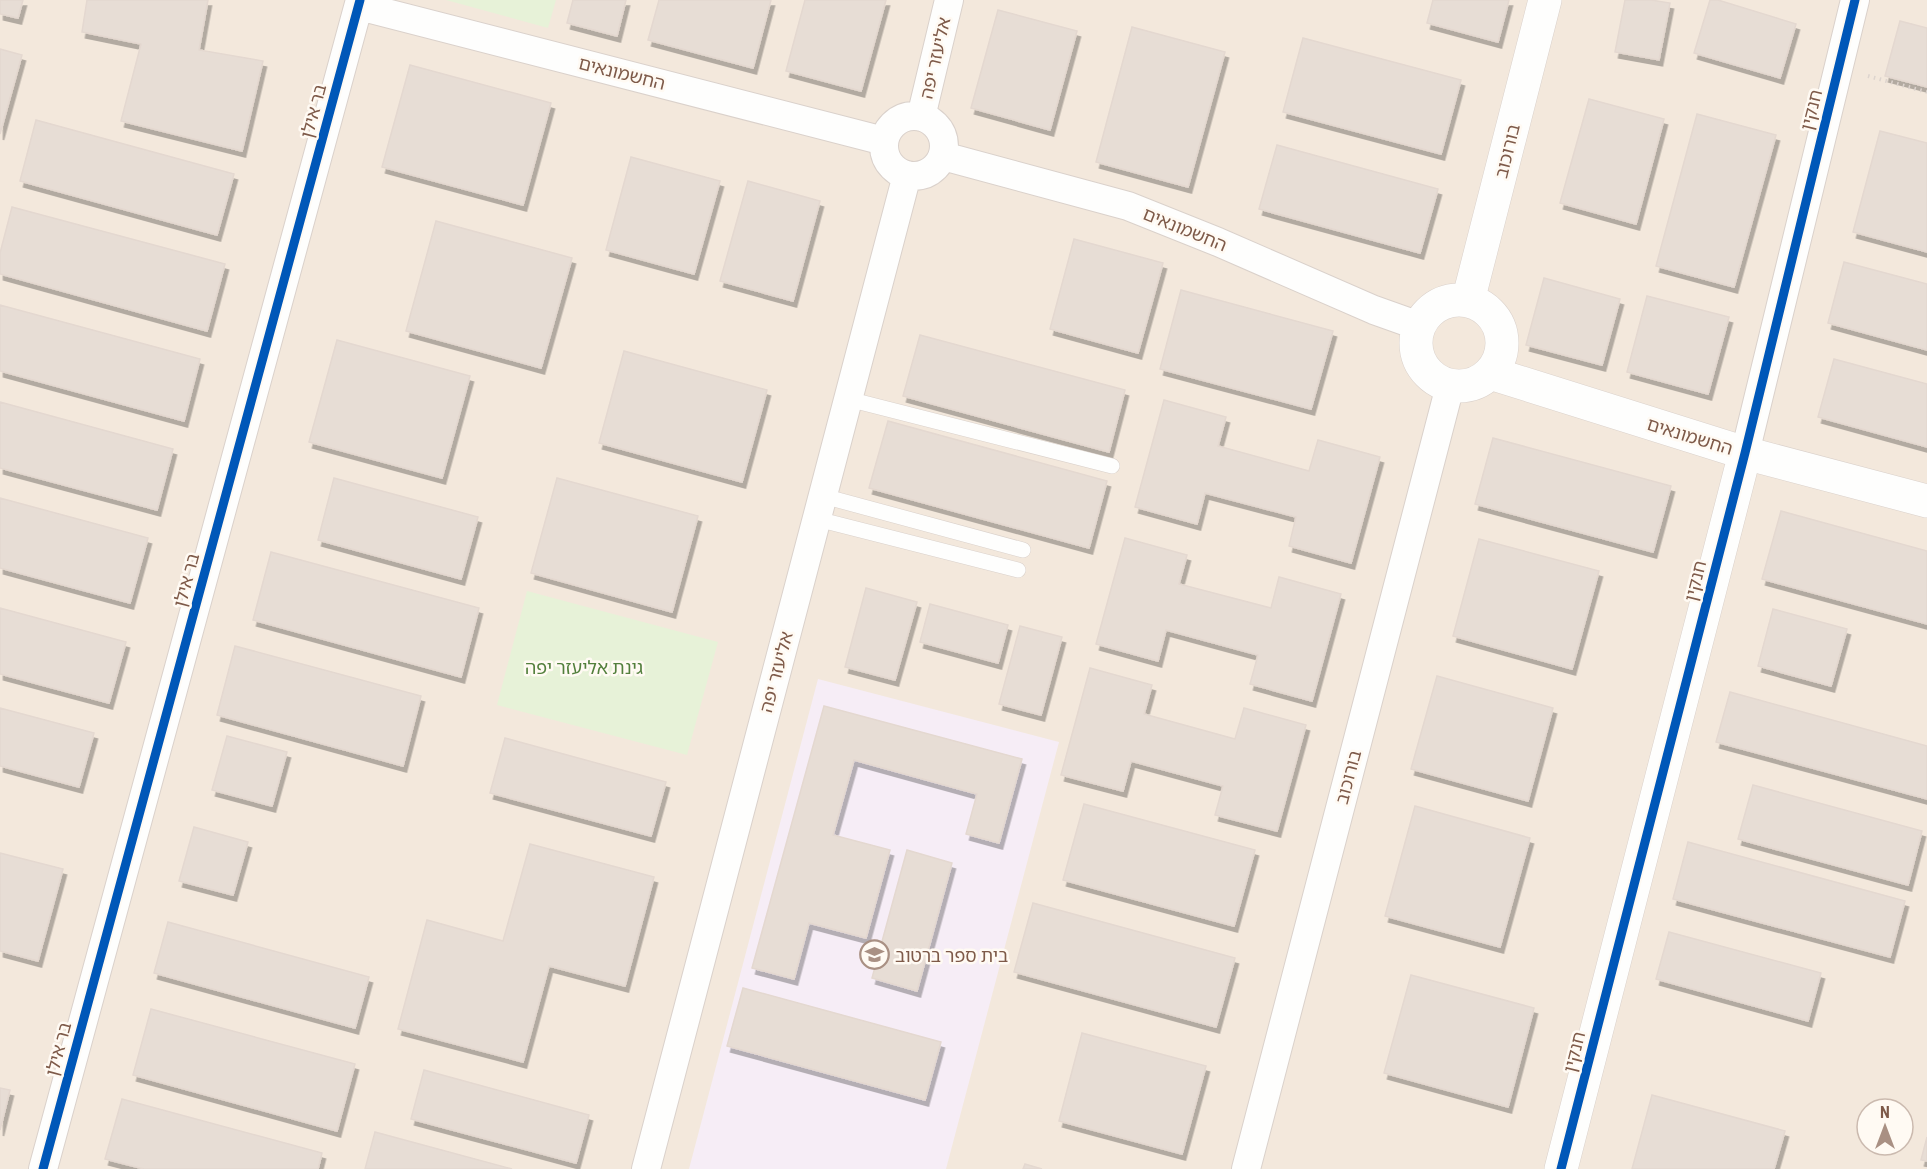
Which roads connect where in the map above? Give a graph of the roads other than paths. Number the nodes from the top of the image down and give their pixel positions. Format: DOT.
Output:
graph roads {
  1 [pos="949,0"];
  2 [pos="1545,0"];
  3 [pos="1855,0"];
  4 [pos="360,3"];
  5 [pos="921,117"];
  6 [pos="884,141"];
  7 [pos="943,156"];
  8 [pos="907,175"];
  9 [pos="1468,301"];
  10 [pos="1419,326"];
  11 [pos="1490,373"];
  12 [pos="1450,386"];
  13 [pos="848,399"];
  14 [pos="1745,453"];
  15 [pos="1112,466"];
  16 [pos="1927,501"];
  17 [pos="820,507"];
  18 [pos="1023,549"];
  19 [pos="1018,570"];
  20 [pos="43,1169"];
  21 [pos="646,1169"];
  22 [pos="1246,1169"];
  23 [pos="1561,1169"];
  1 -- 5 [label="street, אליעזר יפה"];
  2 -- 9 [label="street, בורוכוב"];
  3 -- 14 [label="street, חנקין"];
  4 -- 6 [label="street, החשמונאים"];
  4 -- 20 [label="street, בר אילן"];
  5 -- 6 [label="street"];
  5 -- 7 [label="street"];
  6 -- 8 [label="street"];
  7 -- 8 [label="street"];
  7 -- 10 [label="street, החשמונאים"];
  8 -- 13 [label="street, אליעזר יפה"];
  9 -- 10 [label="street"];
  9 -- 11 [label="street"];
  10 -- 12 [label="street"];
  11 -- 12 [label="street"];
  11 -- 14 [label="street, החשמונאים"];
  12 -- 22 [label="street, בורוכוב"];
  13 -- 15 [label="lane"];
  13 -- 17 [label="street, אליעזר יפה"];
  14 -- 16 [label="street, החשמונאים"];
  14 -- 23 [label="street, חנקין"];
  17 -- 18 [label="lane"];
  17 -- 19 [label="lane"];
  17 -- 21 [label="street, אליעזר יפה"];
}
